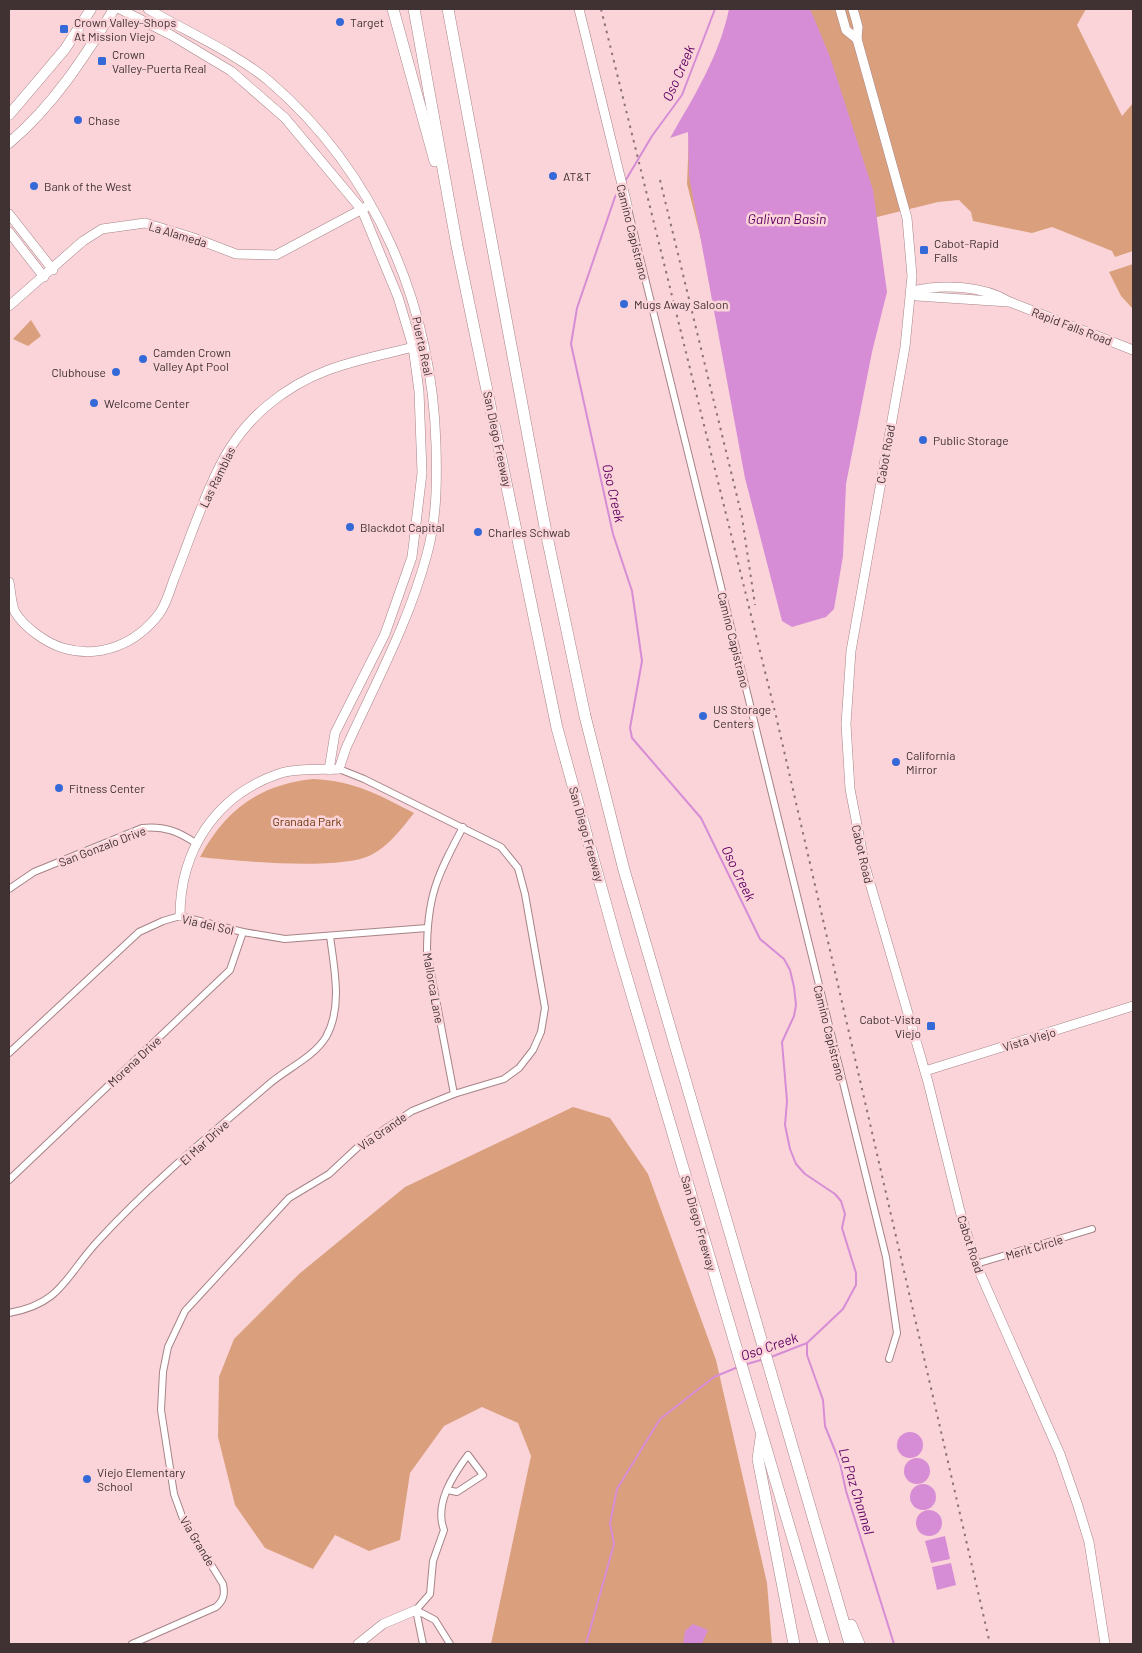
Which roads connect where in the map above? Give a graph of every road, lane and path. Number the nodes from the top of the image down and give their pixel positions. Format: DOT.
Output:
graph roads {
  1 [pos="92,9"];
  2 [pos="114,9"];
  3 [pos="120,9"];
  4 [pos="148,9"];
  5 [pos="393,9"];
  6 [pos="414,9"];
  7 [pos="448,9"];
  8 [pos="579,9"];
  9 [pos="840,9"];
  10 [pos="853,9"];
  11 [pos="857,39"];
  12 [pos="9,115"];
  13 [pos="9,143"];
  14 [pos="371,203"];
  15 [pos="628,209"];
  16 [pos="362,210"];
  17 [pos="9,214"];
  18 [pos="9,232"];
  19 [pos="457,246"];
  20 [pos="53,270"];
  21 [pos="44,277"];
  22 [pos="911,291"];
  23 [pos="9,306"];
  24 [pos="425,345"];
  25 [pos="413,348"];
  26 [pos="1133,350"];
  27 [pos="9,582"];
  28 [pos="339,769"];
  29 [pos="329,770"];
  30 [pos="463,827"];
  31 [pos="196,844"];
  32 [pos="9,889"];
  33 [pos="180,916"];
  34 [pos="427,928"];
  35 [pos="243,932"];
  36 [pos="330,936"];
  37 [pos="1133,1006"];
  38 [pos="9,1053"];
  39 [pos="925,1070"];
  40 [pos="454,1094"];
  41 [pos="9,1180"];
  42 [pos="1092,1229"];
  43 [pos="976,1264"];
  44 [pos="9,1313"];
  45 [pos="889,1359"];
  46 [pos="761,1431"];
  47 [pos="447,1490"];
  48 [pos="829,1570"];
  49 [pos="416,1610"];
  50 [pos="362,1643"];
  51 [pos="132,1644"];
  52 [pos="423,1644"];
  53 [pos="450,1644"];
  54 [pos="794,1644"];
  55 [pos="824,1644"];
  56 [pos="850,1644"];
  57 [pos="859,1644"];
  58 [pos="1106,1644"];
  1 -- 12 [label="main road"];
  2 -- 13 [label="main road"];
  3 -- 16 [label="street, Puerta Real"];
  4 -- 14 [label="street, Puerta Real"];
  5 -- 19 [label="highway"];
  6 -- 19 [label="highway, San Diego Freeway"];
  7 -- 48 [label="highway"];
  8 -- 15 [label="street, Camino Capistrano"];
  9 -- 11 [label="street, Cabot Road"];
  10 -- 11 [label="street, Cabot Road"];
  11 -- 22 [label="street, Cabot Road"];
  14 -- 16 [label="street, La Alameda"];
  14 -- 24 [label="street, Puerta Real"];
  15 -- 45 [label="street, Camino Capistrano"];
  16 -- 20 [label="street, La Alameda"];
  16 -- 25 [label="street, Puerta Real"];
  17 -- 20 [label="street"];
  18 -- 21 [label="street"];
  19 -- 46 [label="highway, San Diego Freeway"];
  20 -- 21 [label="street, La Alameda"];
  21 -- 23 [label="street, La Alameda"];
  22 -- 26 [label="street, Rapid Falls Road"];
  22 -- 39 [label="street, Cabot Road"];
  24 -- 25 [label="street, Las Ramblas"];
  24 -- 28 [label="street, Puerta Real"];
  25 -- 27 [label="street, Las Ramblas"];
  25 -- 29 [label="street, Puerta Real"];
  28 -- 29 [label="street"];
  28 -- 30 [label="street, Via Grande"];
  29 -- 31 [label="street"];
  30 -- 34 [label="street, Mallorca Lane"];
  30 -- 40 [label="street, Via Grande"];
  31 -- 32 [label="street, San Gonzalo Drive"];
  31 -- 33 [label="street"];
  33 -- 35 [label="street, Via del Sol"];
  33 -- 38 [label="street, Via del Sol"];
  34 -- 36 [label="street, Via del Sol"];
  34 -- 40 [label="street, Mallorca Lane"];
  35 -- 36 [label="street, Via del Sol"];
  35 -- 41 [label="street, Morena Drive"];
  36 -- 44 [label="street, El Mar Drive"];
  37 -- 39 [label="street, Vista Viejo"];
  39 -- 43 [label="street, Cabot Road"];
  40 -- 51 [label="street, Via Grande"];
  42 -- 43 [label="street, Merit Circle"];
  43 -- 58 [label="street, Cabot Road"];
  46 -- 54 [label="highway"];
  46 -- 55 [label="highway, San Diego Freeway"];
  47 -- 47 [label="street"];
  47 -- 49 [label="street"];
  48 -- 56 [label="highway"];
  48 -- 57 [label="highway"];
  49 -- 50 [label="street"];
  49 -- 52 [label="street"];
  49 -- 53 [label="street"];
}
